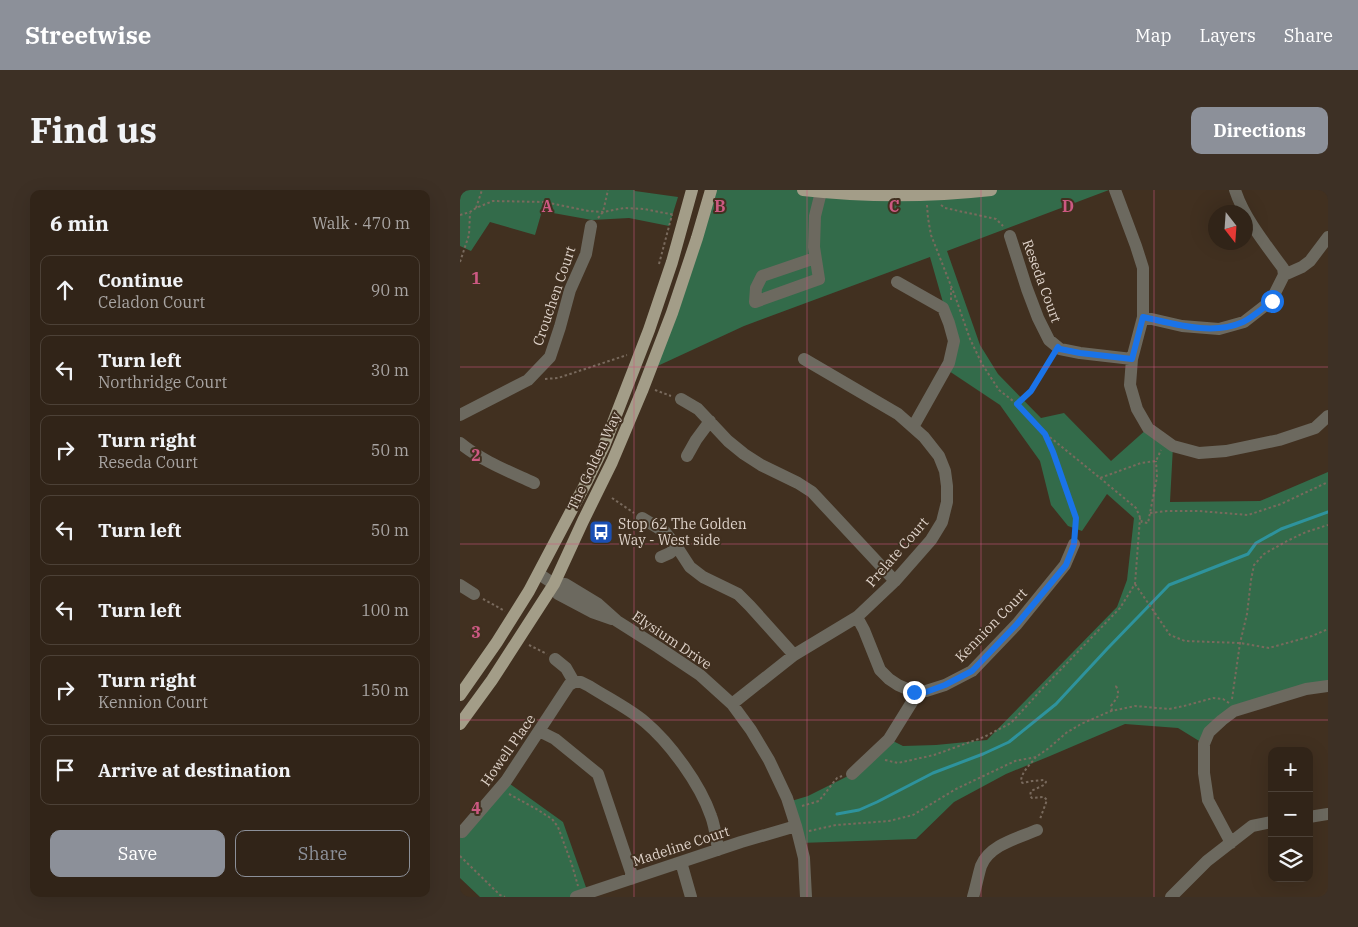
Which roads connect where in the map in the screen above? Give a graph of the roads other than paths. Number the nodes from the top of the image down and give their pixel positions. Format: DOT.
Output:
graph roads {
  1 [pos="692,190"];
  2 [pos="711,190"];
  3 [pos="803,190"];
  4 [pos="991,190"];
  5 [pos="1115,190"];
  6 [pos="1235,190"];
  7 [pos="821,192"];
  8 [pos="922,193"];
  9 [pos="591,226"];
  10 [pos="1010,236"];
  11 [pos="1328,237"];
  12 [pos="815,258"];
  13 [pos="1284,275"];
  14 [pos="897,282"];
  15 [pos="1143,317"];
  16 [pos="804,359"];
  17 [pos="1132,359"];
  18 [pos="681,399"];
  19 [pos="460,415"];
  20 [pos="1328,416"];
  21 [pos="710,421"];
  22 [pos="913,427"];
  23 [pos="460,443"];
  24 [pos="687,456"];
  25 [pos="534,483"];
  26 [pos="642,518"];
  27 [pos="1074,544"];
  28 [pos="677,547"];
  29 [pos="662,557"];
  30 [pos="538,574"];
  31 [pos="896,581"];
  32 [pos="554,584"];
  33 [pos="460,585"];
  34 [pos="474,594"];
  35 [pos="857,616"];
  36 [pos="794,655"];
  37 [pos="555,659"];
  38 [pos="574,682"];
  39 [pos="1328,686"];
  40 [pos="914,692"];
  41 [pos="460,696"];
  42 [pos="732,704"];
  43 [pos="460,724"];
  44 [pos="539,731"];
  45 [pos="852,774"];
  46 [pos="1328,814"];
  47 [pos="1313,816"];
  48 [pos="1268,823"];
  49 [pos="797,829"];
  50 [pos="1036,830"];
  51 [pos="462,832"];
  52 [pos="1231,843"];
  53 [pos="718,850"];
  54 [pos="681,862"];
  55 [pos="630,879"];
  56 [pos="579,896"];
  57 [pos="691,897"];
  58 [pos="806,897"];
  59 [pos="973,897"];
  60 [pos="1171,897"];
  1 -- 30 [label="main road, The Golden Way"];
  2 -- 32 [label="main road, The Golden Way"];
  3 -- 7 [label="main road"];
  4 -- 8 [label="main road"];
  5 -- 15 [label="street"];
  6 -- 13 [label="street"];
  7 -- 8 [label="main road"];
  7 -- 12 [label="street"];
  9 -- 19 [label="street, Crouchen Court"];
  10 -- 17 [label="street, Reseda Court"];
  11 -- 13 [label="street"];
  12 -- 12 [label="street"];
  13 -- 15 [label="street"];
  14 -- 22 [label="street"];
  15 -- 17 [label="street"];
  16 -- 22 [label="street, Prelate Court"];
  17 -- 20 [label="street"];
  18 -- 21 [label="street"];
  21 -- 24 [label="street"];
  21 -- 31 [label="street"];
  22 -- 31 [label="street, Prelate Court"];
  23 -- 25 [label="street"];
  26 -- 28 [label="street"];
  27 -- 40 [label="street, Kennion Court"];
  28 -- 29 [label="street"];
  28 -- 36 [label="street"];
  30 -- 32 [label="street, Elysium Drive"];
  30 -- 41 [label="main road, The Golden Way"];
  31 -- 35 [label="street, Prelate Court"];
  32 -- 42 [label="street, Elysium Drive"];
  32 -- 43 [label="main road, The Golden Way"];
  33 -- 34 [label="street"];
  35 -- 36 [label="street, Prelate Court"];
  35 -- 40 [label="street"];
  36 -- 42 [label="street, Prelate Court"];
  37 -- 38 [label="street"];
  38 -- 44 [label="street, Howell Place"];
  38 -- 53 [label="street"];
  39 -- 52 [label="street"];
  40 -- 45 [label="street"];
  42 -- 49 [label="street, Elysium Drive"];
  44 -- 51 [label="street, Howell Place"];
  44 -- 55 [label="street"];
  46 -- 47 [label="street"];
  48 -- 52 [label="street"];
  49 -- 53 [label="street, Madeline Court"];
  49 -- 58 [label="street, Elysium Drive"];
  50 -- 59 [label="street"];
  52 -- 60 [label="street"];
  53 -- 54 [label="street, Madeline Court"];
  54 -- 55 [label="street, Madeline Court"];
  54 -- 57 [label="street"];
  55 -- 56 [label="street, Madeline Court"];
}
